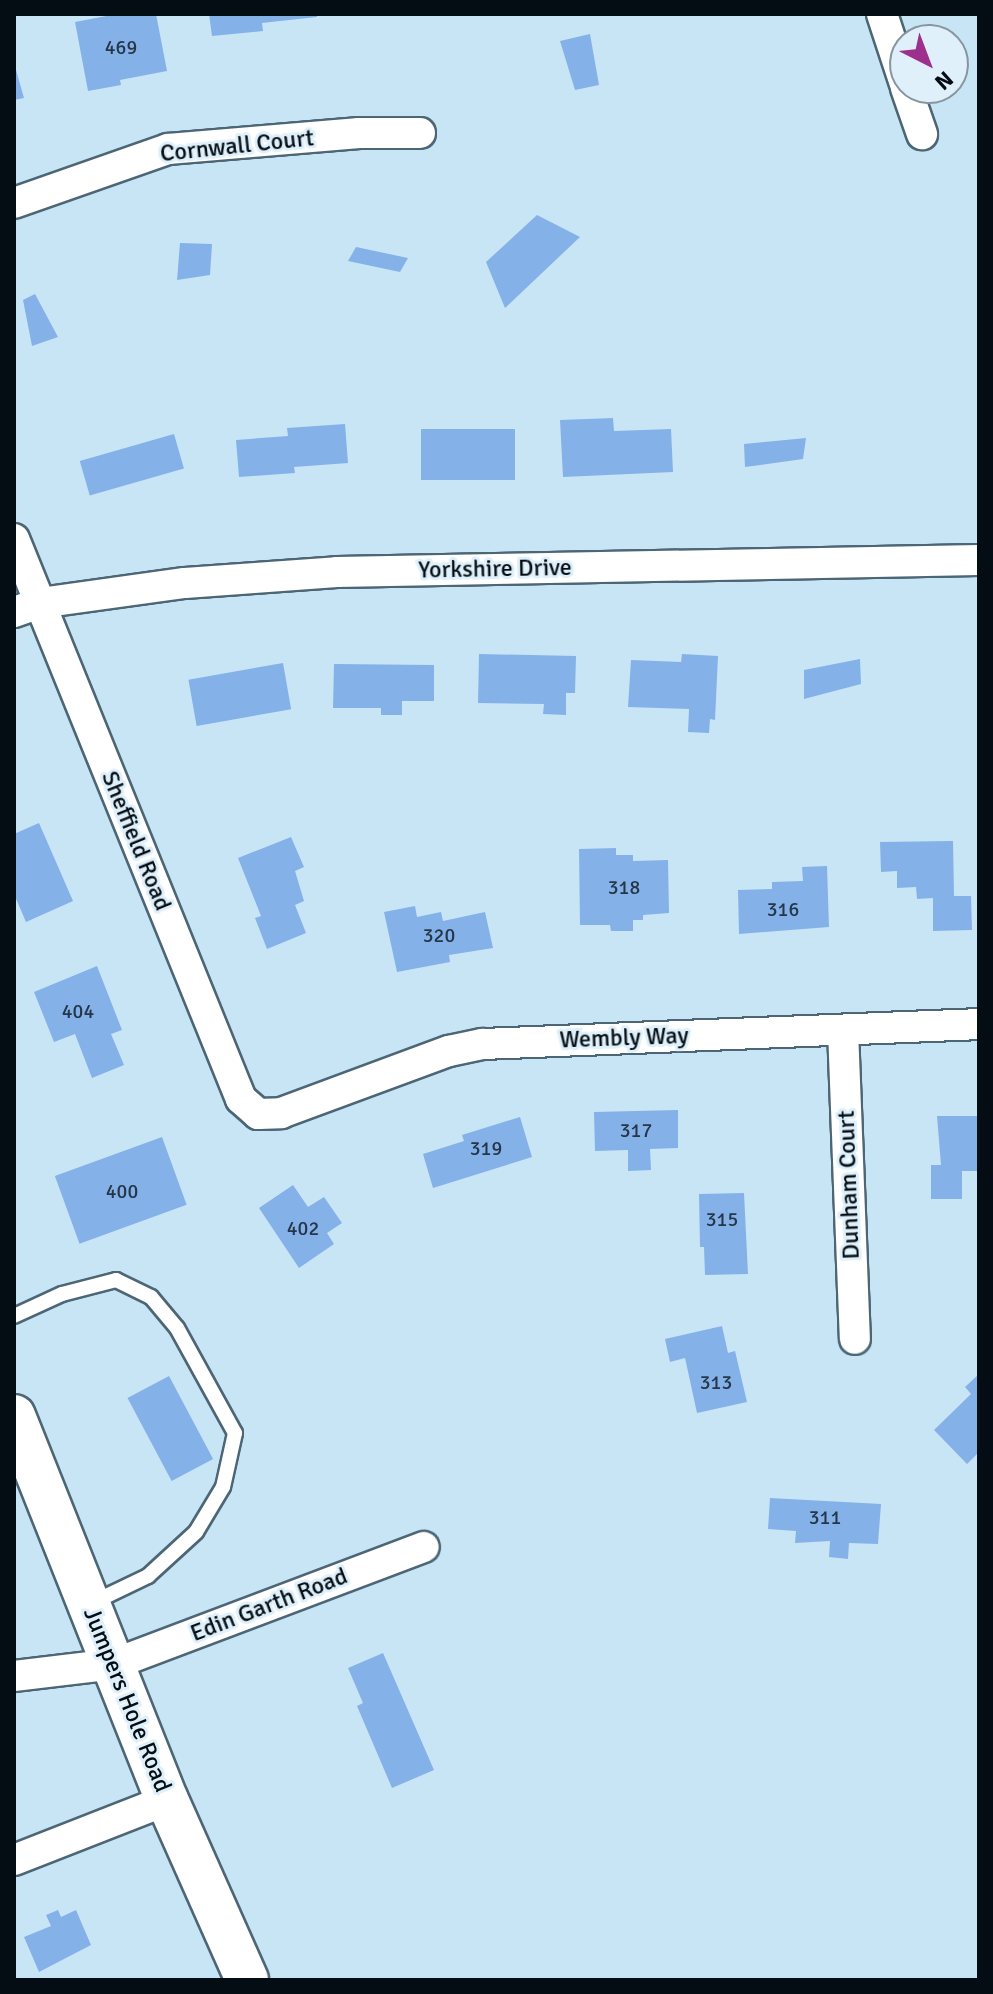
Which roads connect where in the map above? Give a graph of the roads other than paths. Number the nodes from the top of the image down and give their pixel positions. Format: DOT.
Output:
graph roads {
  1 [pos="882,14"];
  2 [pos="889,35"];
  3 [pos="912,104"];
  4 [pos="420,133"];
  5 [pos="922,134"];
  6 [pos="14,203"];
  7 [pos="14,539"];
  8 [pos="979,560"];
  9 [pos="27,608"];
  10 [pos="979,1024"];
  11 [pos="843,1030"];
  12 [pos="281,1113"];
  13 [pos="14,1316"];
  14 [pos="855,1339"];
  15 [pos="14,1416"];
  16 [pos="424,1547"];
  17 [pos="90,1605"];
  18 [pos="114,1664"];
  19 [pos="14,1676"];
  20 [pos="167,1800"];
  21 [pos="14,1860"];
  22 [pos="247,1980"];
  1 -- 2 [label="street"];
  3 -- 5 [label="street"];
  4 -- 6 [label="street, Cornwall Court"];
  7 -- 9 [label="street, Sheffield Road"];
  8 -- 9 [label="street, Yorkshire Drive"];
  9 -- 12 [label="street, Sheffield Road"];
  10 -- 11 [label="street, Wembly Way"];
  11 -- 12 [label="street, Wembly Way"];
  11 -- 14 [label="street, Dunham Court"];
  13 -- 17 [label="lane"];
  15 -- 17 [label="main road, Jumpers Hole Road"];
  16 -- 18 [label="street, Edin Garth Road"];
  17 -- 18 [label="main road, Jumpers Hole Road"];
  18 -- 19 [label="street, Edin Garth Road"];
  18 -- 20 [label="main road, Jumpers Hole Road"];
  20 -- 21 [label="street"];
  20 -- 22 [label="main road, Jumpers Hole Road"];
}
